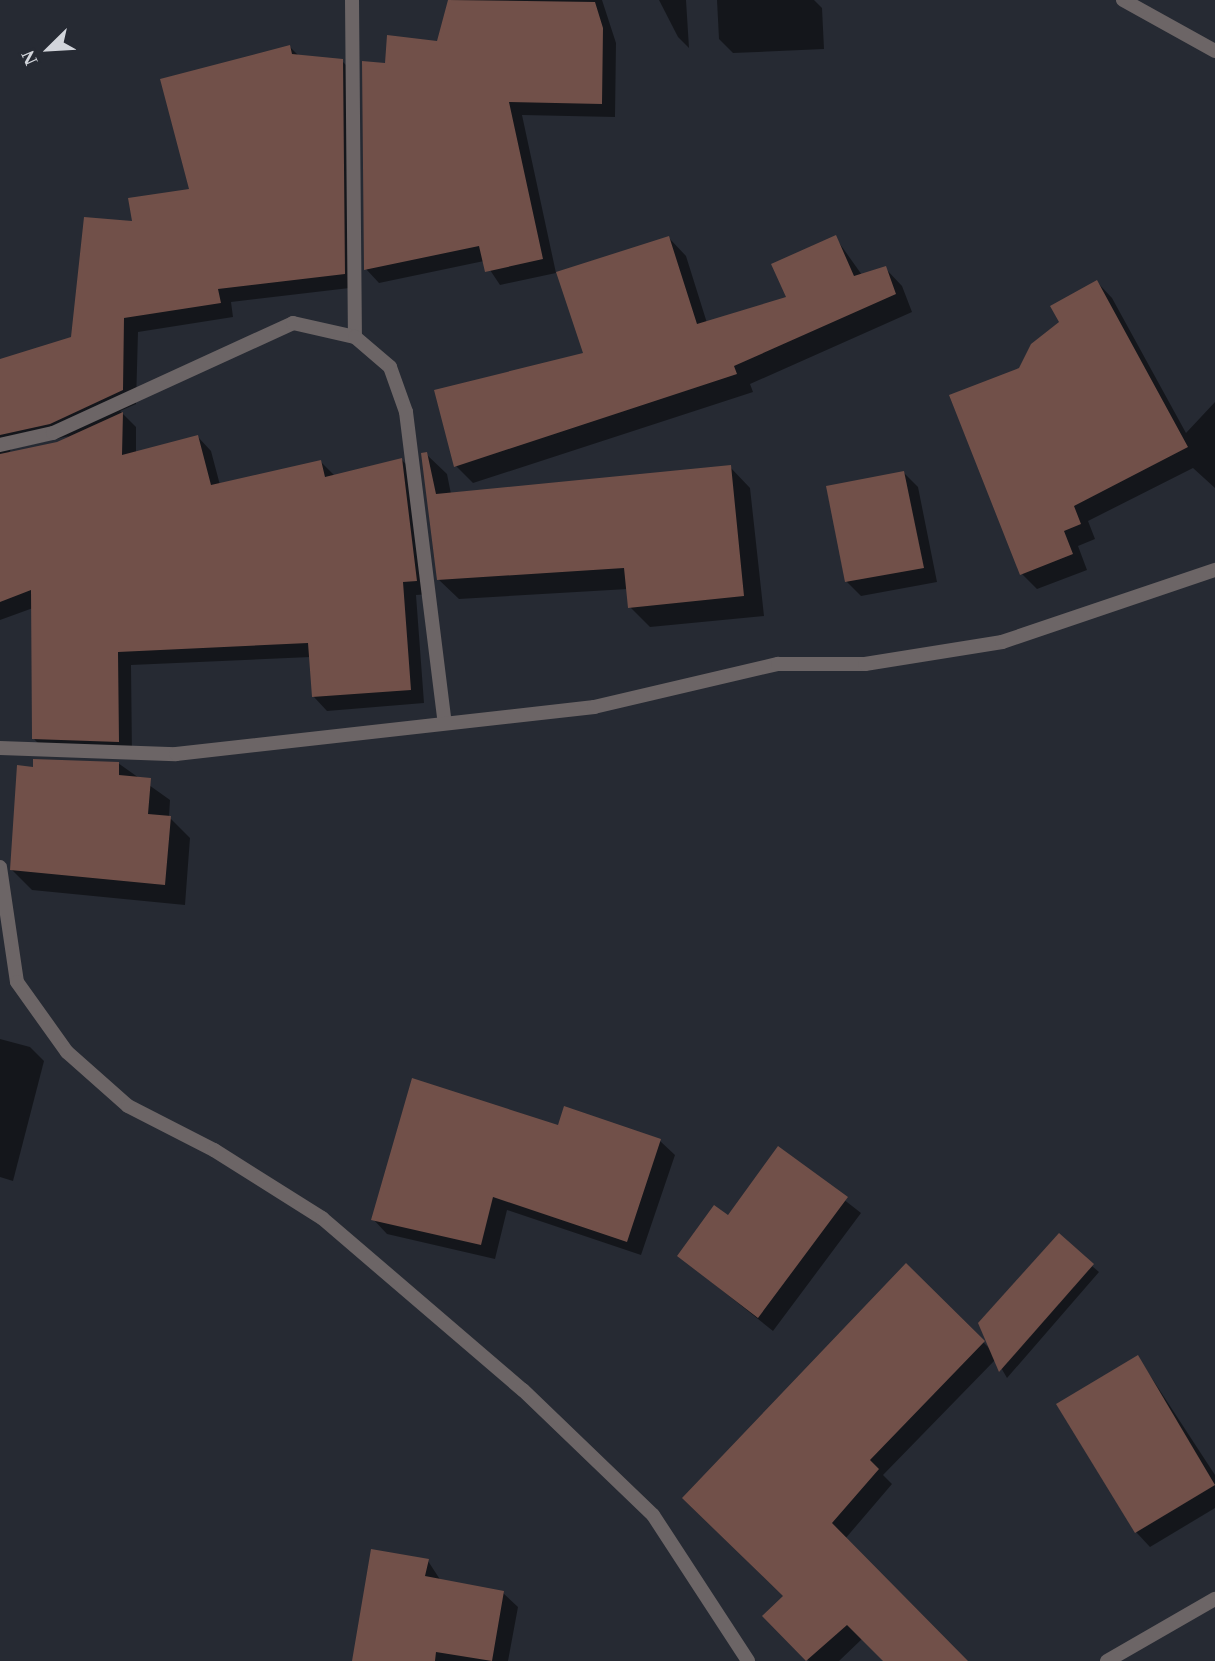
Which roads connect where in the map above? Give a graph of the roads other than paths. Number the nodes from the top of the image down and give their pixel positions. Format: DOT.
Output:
graph roads {
  1 [pos="352,0"];
  2 [pos="1123,0"];
  3 [pos="1215,51"];
  4 [pos="355,337"];
  5 [pos="0,445"];
  6 [pos="1215,570"];
  7 [pos="445,723"];
  8 [pos="0,748"];
  9 [pos="0,867"];
  10 [pos="1215,1599"];
  11 [pos="748,1661"];
  12 [pos="1107,1661"];
  1 -- 4 [label="street"];
  2 -- 3 [label="street"];
  4 -- 5 [label="street"];
  4 -- 7 [label="street"];
  6 -- 7 [label="street"];
  7 -- 8 [label="street"];
  9 -- 11 [label="street"];
  10 -- 12 [label="street"];
}
